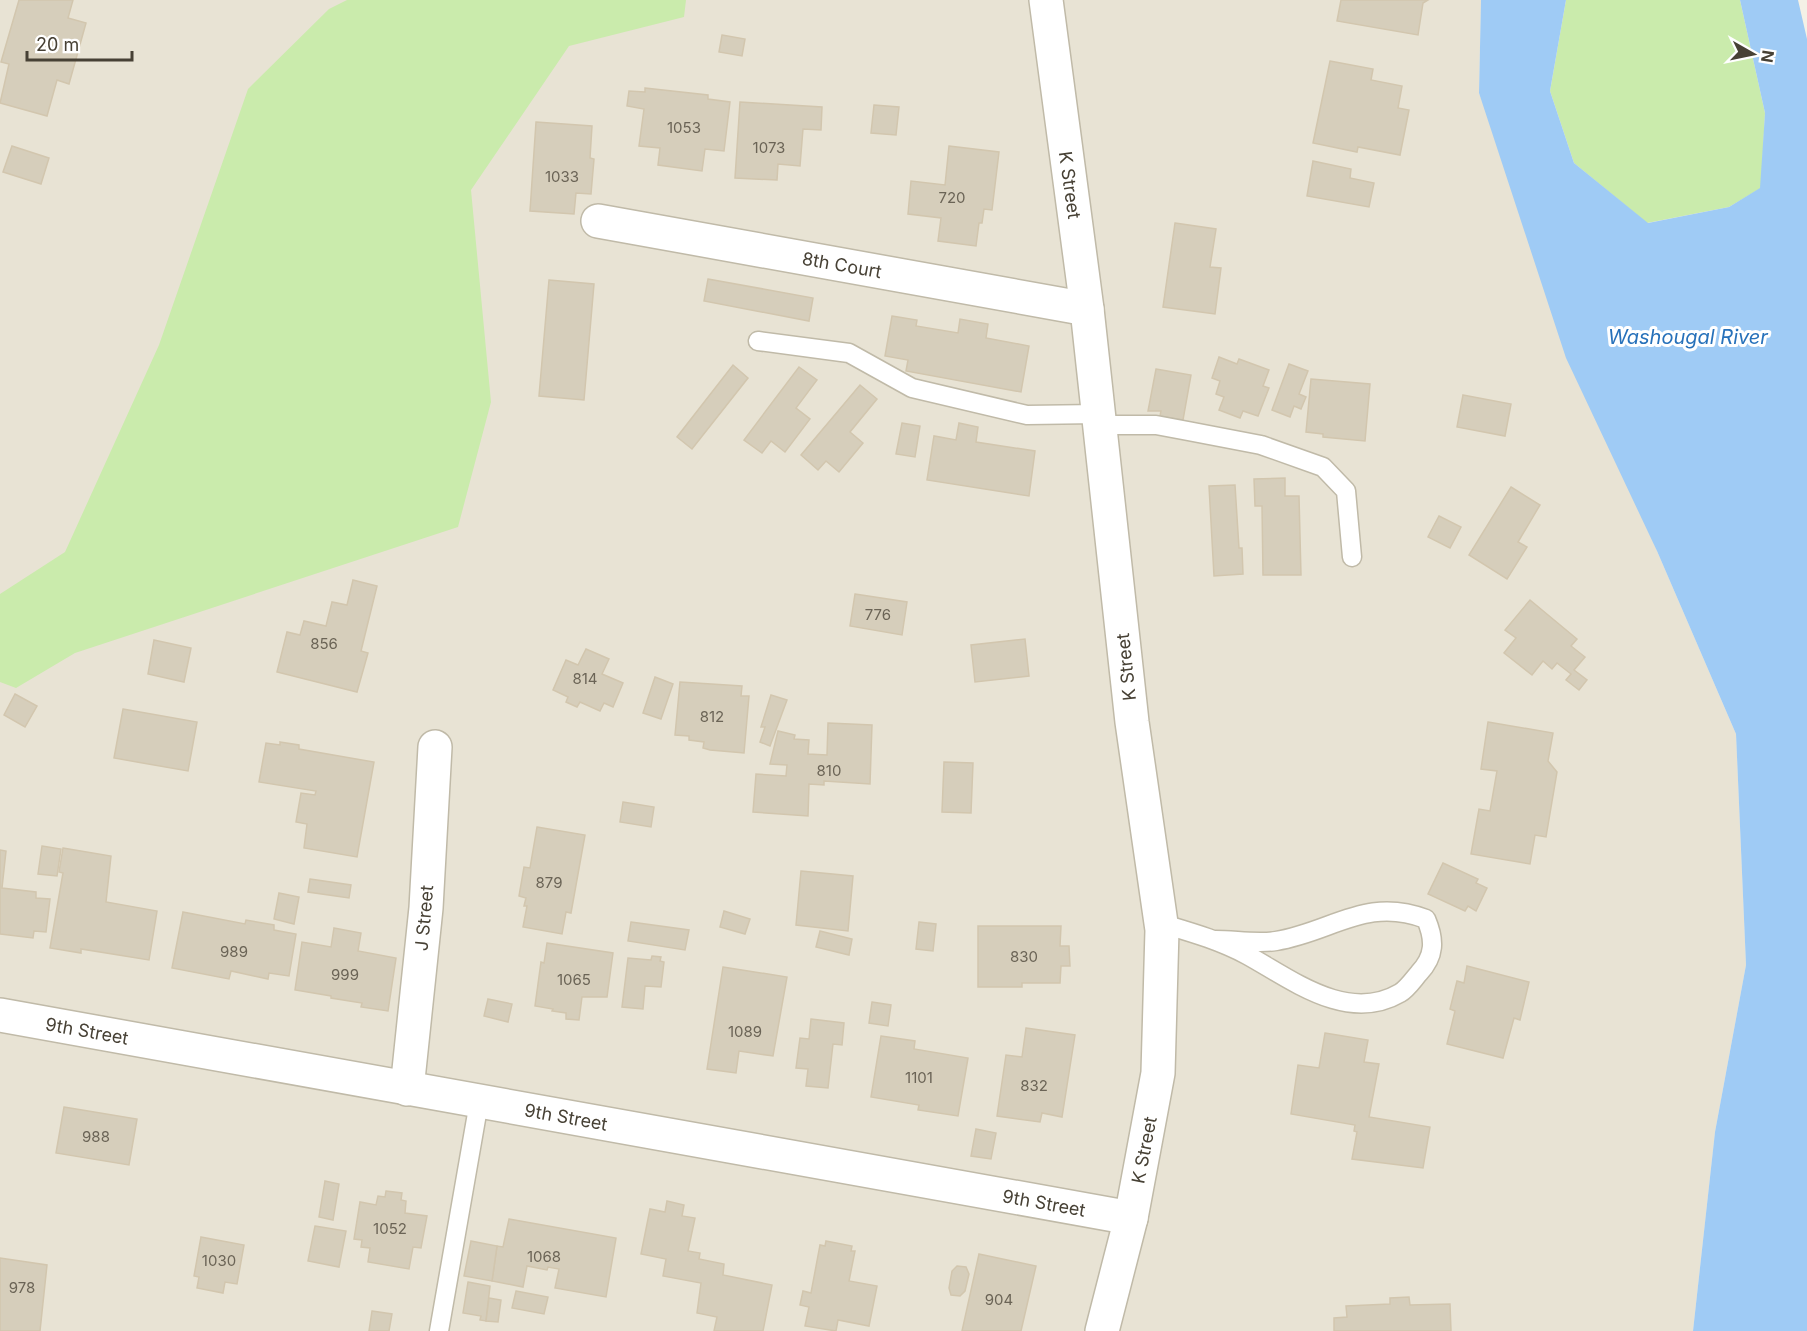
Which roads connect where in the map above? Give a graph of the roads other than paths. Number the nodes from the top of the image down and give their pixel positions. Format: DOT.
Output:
graph roads {
  1 [pos="1046,0"];
  2 [pos="598,221"];
  3 [pos="1087,309"];
  4 [pos="758,341"];
  5 [pos="1099,419"];
  6 [pos="1352,557"];
  7 [pos="435,747"];
  8 [pos="1160,923"];
  9 [pos="1216,940"];
  10 [pos="0,1015"];
  11 [pos="407,1089"];
  12 [pos="479,1101"];
  13 [pos="1131,1218"];
  14 [pos="439,1331"];
  15 [pos="1102,1331"];
  1 -- 3 [label="street, K Street"];
  2 -- 3 [label="street, 8th Court"];
  3 -- 5 [label="street, K Street"];
  4 -- 5 [label="lane"];
  5 -- 6 [label="lane"];
  5 -- 8 [label="street, K Street"];
  7 -- 11 [label="street, J Street"];
  8 -- 9 [label="lane"];
  8 -- 13 [label="street, K Street"];
  9 -- 9 [label="lane"];
  10 -- 11 [label="street, 9th Street"];
  11 -- 12 [label="street, 9th Street"];
  12 -- 13 [label="street, 9th Street"];
  12 -- 14 [label="lane"];
  13 -- 15 [label="street, K Street"];
}
